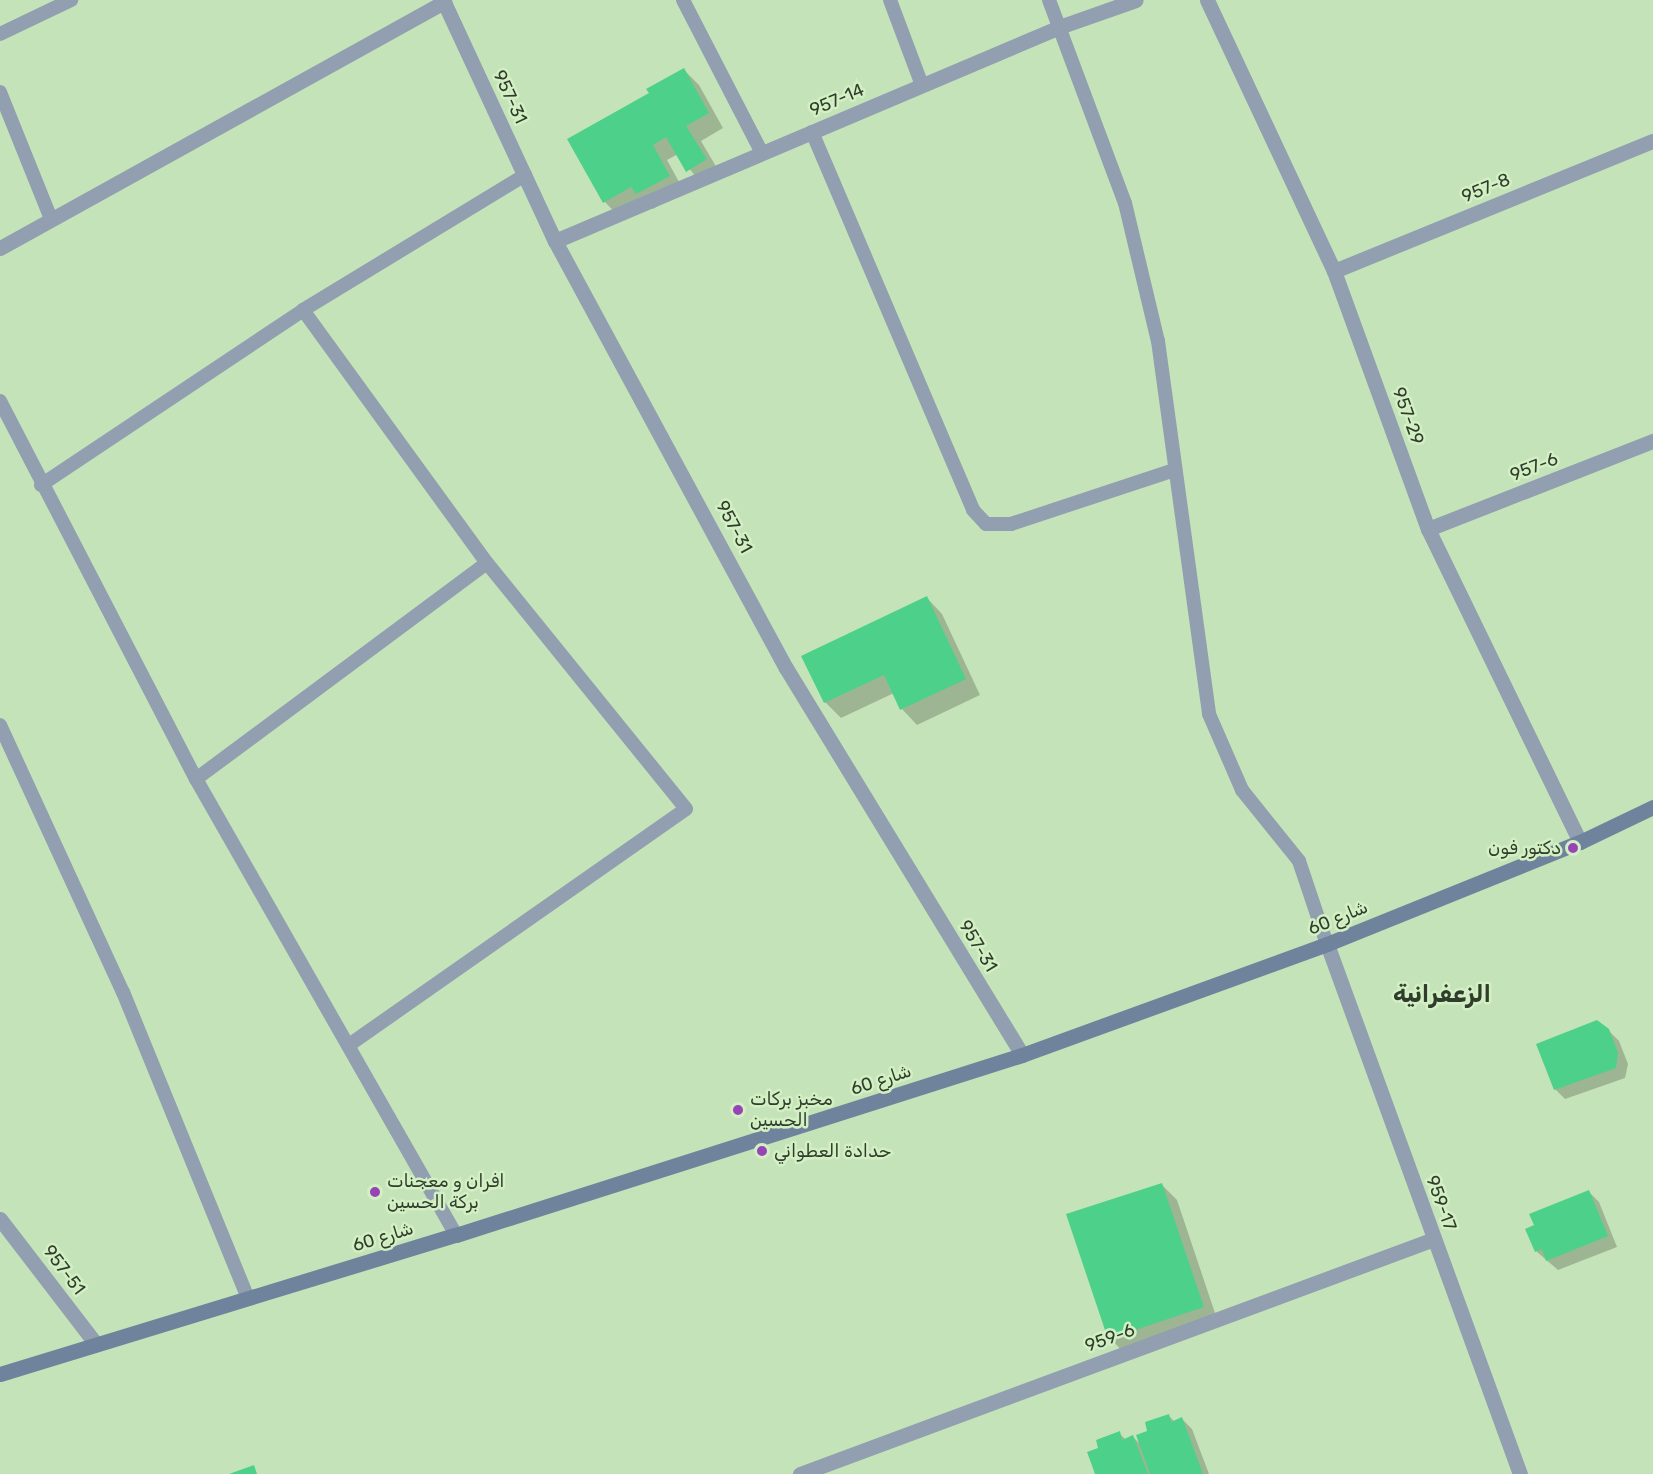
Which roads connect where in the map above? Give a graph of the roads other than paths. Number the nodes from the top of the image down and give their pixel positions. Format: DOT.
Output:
graph roads {
  1 [pos="71,0"];
  2 [pos="683,0"];
  3 [pos="890,0"];
  4 [pos="1049,0"];
  5 [pos="1136,0"];
  6 [pos="1207,0"];
  7 [pos="443,1"];
  8 [pos="1062,26"];
  9 [pos="0,34"];
  10 [pos="922,85"];
  11 [pos="0,92"];
  12 [pos="812,132"];
  13 [pos="1653,141"];
  14 [pos="762,153"];
  15 [pos="525,175"];
  16 [pos="51,219"];
  17 [pos="555,241"];
  18 [pos="0,248"];
  19 [pos="1334,271"];
  20 [pos="303,310"];
  21 [pos="0,402"];
  22 [pos="1653,441"];
  23 [pos="1174,470"];
  24 [pos="41,485"];
  25 [pos="1428,529"];
  26 [pos="486,563"];
  27 [pos="0,725"];
  28 [pos="196,779"];
  29 [pos="1653,807"];
  30 [pos="1580,842"];
  31 [pos="1327,944"];
  32 [pos="349,1046"];
  33 [pos="1022,1055"];
  34 [pos="0,1219"];
  35 [pos="456,1235"];
  36 [pos="1434,1239"];
  37 [pos="248,1298"];
  38 [pos="96,1344"];
  39 [pos="0,1374"];
  40 [pos="800,1474"];
  41 [pos="1520,1474"];
  1 -- 9 [label="lane"];
  2 -- 14 [label="lane"];
  3 -- 10 [label="lane"];
  4 -- 8 [label="lane"];
  5 -- 8 [label="street, 957-14"];
  6 -- 19 [label="street, 957-29"];
  7 -- 15 [label="street, 957-31"];
  7 -- 16 [label="street"];
  8 -- 10 [label="street, 957-14"];
  8 -- 23 [label="lane"];
  10 -- 12 [label="street, 957-14"];
  11 -- 16 [label="lane"];
  12 -- 14 [label="street, 957-14"];
  12 -- 23 [label="lane"];
  13 -- 19 [label="street, 957-8"];
  14 -- 17 [label="street, 957-14"];
  15 -- 17 [label="street, 957-31"];
  15 -- 20 [label="lane"];
  16 -- 18 [label="street"];
  17 -- 33 [label="street, 957-31"];
  19 -- 25 [label="street, 957-29"];
  20 -- 24 [label="lane"];
  20 -- 26 [label="lane"];
  21 -- 24 [label="lane"];
  22 -- 25 [label="street, 957-6"];
  23 -- 31 [label="lane"];
  24 -- 28 [label="lane"];
  25 -- 30 [label="street, 957-29"];
  26 -- 28 [label="lane"];
  26 -- 32 [label="lane"];
  27 -- 37 [label="lane"];
  28 -- 32 [label="lane"];
  29 -- 30 [label="street, شارع 60"];
  30 -- 31 [label="street, شارع 60"];
  31 -- 33 [label="street, شارع 60"];
  31 -- 36 [label="street, 959-17"];
  32 -- 35 [label="lane"];
  33 -- 35 [label="street, شارع 60"];
  34 -- 38 [label="street, 957-51"];
  35 -- 37 [label="street, شارع 60"];
  36 -- 40 [label="street, 959-6"];
  36 -- 41 [label="street, 959-17"];
  37 -- 38 [label="street, شارع 60"];
  38 -- 39 [label="street, شارع 60"];
}
